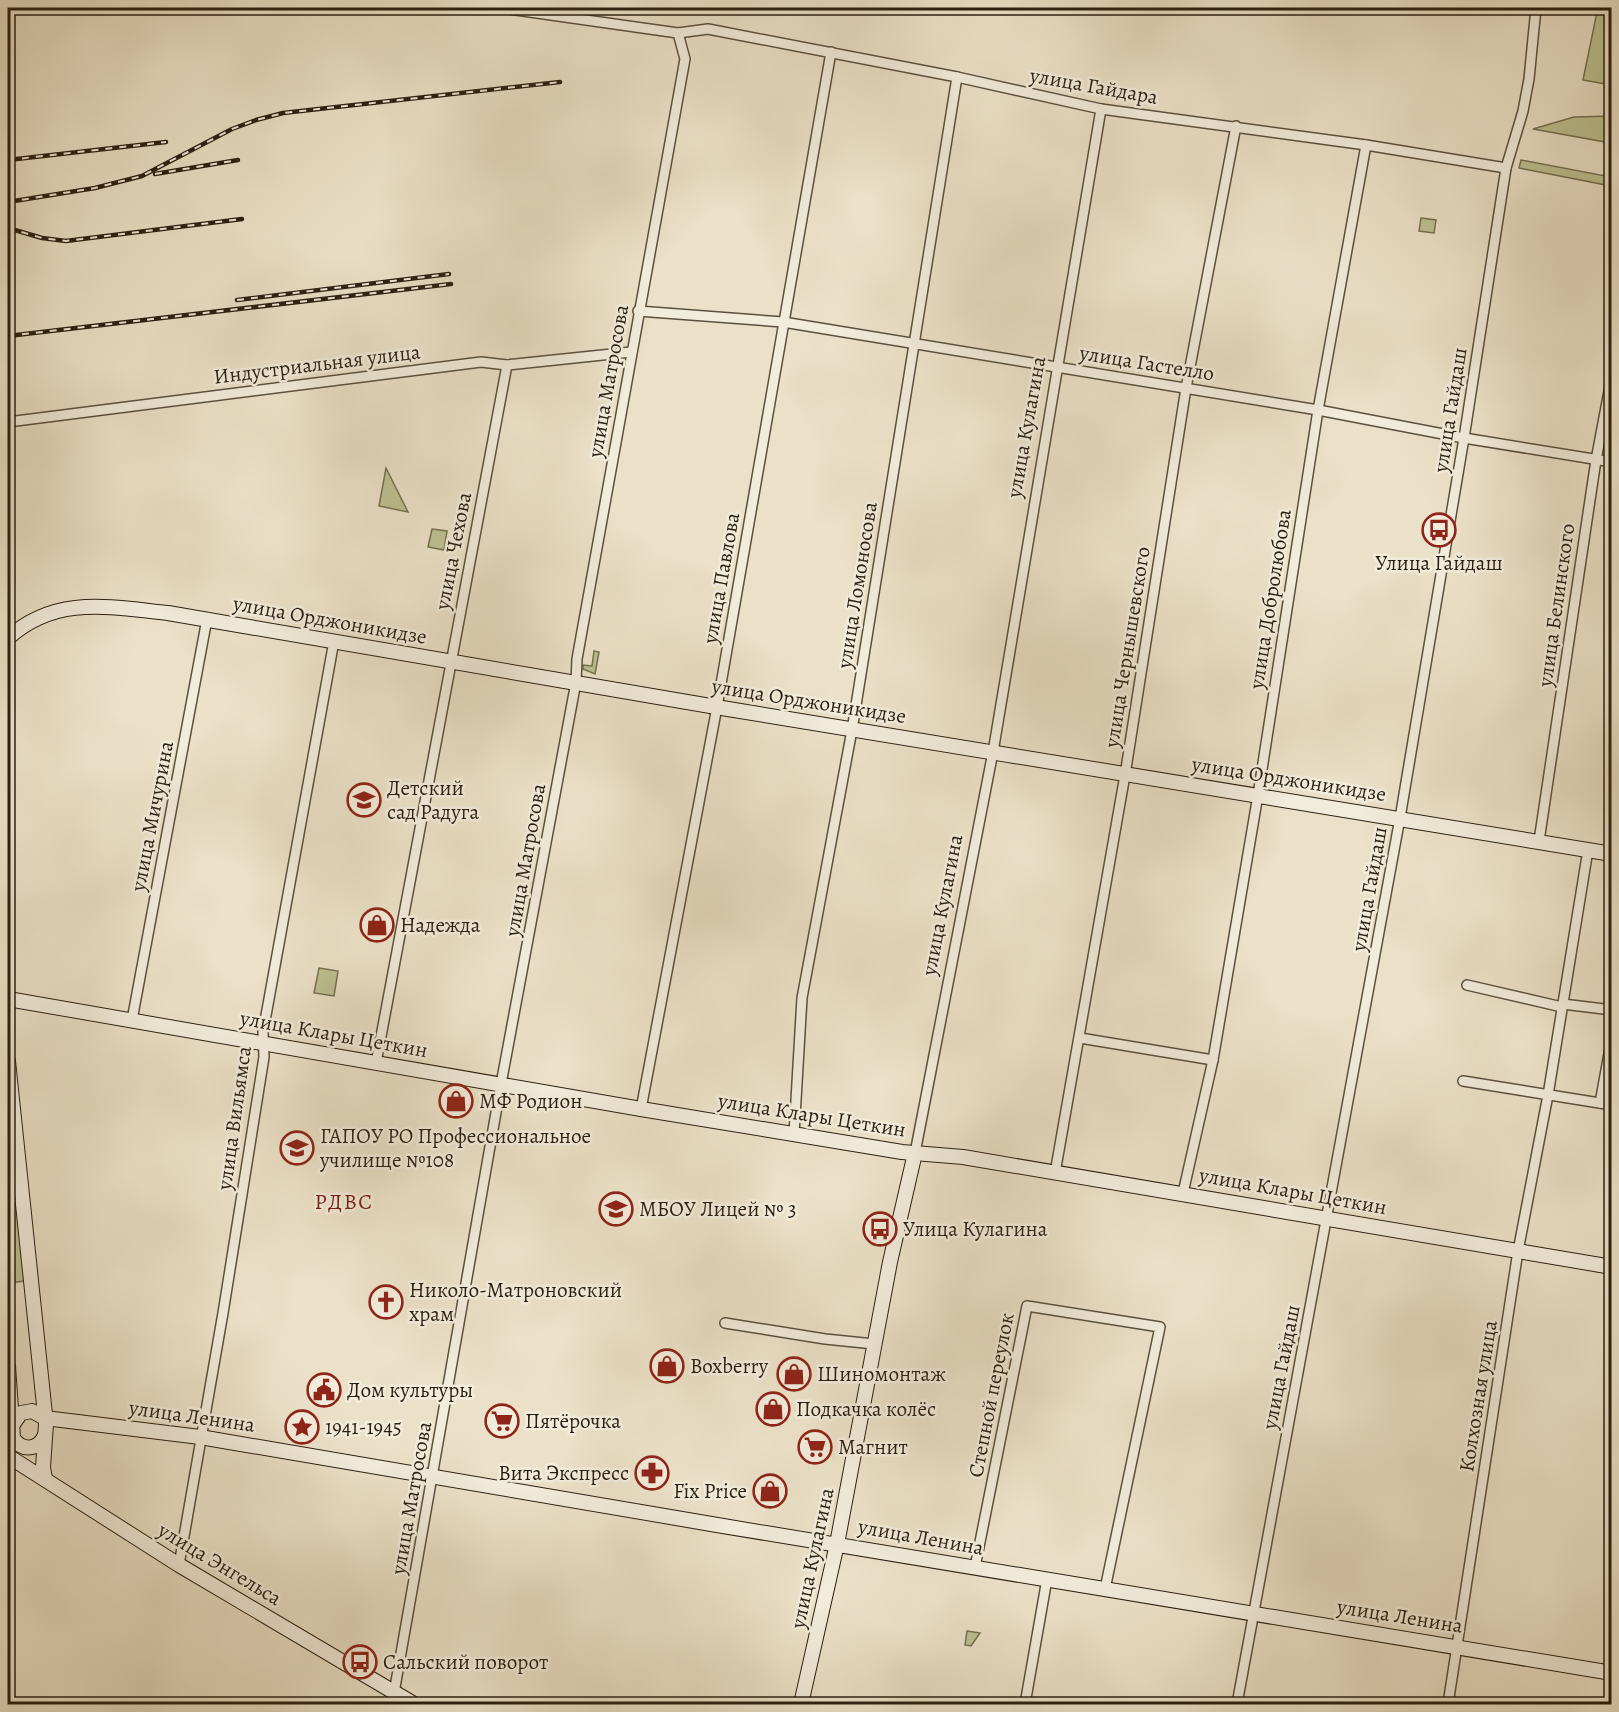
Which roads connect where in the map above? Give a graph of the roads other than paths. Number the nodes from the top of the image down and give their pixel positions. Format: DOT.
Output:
graph roads {
  1 [pos="501,8"];
  2 [pos="1536,8"];
  3 [pos="678,33"];
  4 [pos="831,52"];
  5 [pos="957,77"];
  6 [pos="1101,109"];
  7 [pos="1236,126"];
  8 [pos="1366,145"];
  9 [pos="1506,168"];
  10 [pos="638,311"];
  11 [pos="783,322"];
  12 [pos="914,344"];
  13 [pos="631,352"];
  14 [pos="507,364"];
  15 [pos="1058,366"];
  16 [pos="1611,375"];
  17 [pos="1186,388"];
  18 [pos="1318,410"];
  19 [pos="8,422"];
  20 [pos="1464,438"];
  21 [pos="1596,460"];
  22 [pos="1611,462"];
  23 [pos="207,619"];
  24 [pos="8,638"];
  25 [pos="334,641"];
  26 [pos="451,662"];
  27 [pos="576,682"];
  28 [pos="717,707"];
  29 [pos="852,730"];
  30 [pos="993,752"];
  31 [pos="1125,775"];
  32 [pos="1258,795"];
  33 [pos="1400,818"];
  34 [pos="1539,841"];
  35 [pos="1588,850"];
  36 [pos="1611,854"];
  37 [pos="1467,985"];
  38 [pos="8,999"];
  39 [pos="1562,1005"];
  40 [pos="1611,1010"];
  41 [pos="132,1020"];
  42 [pos="1611,1037"];
  43 [pos="1080,1038"];
  44 [pos="264,1043"];
  45 [pos="1214,1060"];
  46 [pos="8,1061"];
  47 [pos="376,1063"];
  48 [pos="1464,1081"];
  49 [pos="501,1084"];
  50 [pos="1548,1095"];
  51 [pos="1600,1103"];
  52 [pos="1611,1105"];
  53 [pos="641,1109"];
  54 [pos="794,1134"];
  55 [pos="915,1153"];
  56 [pos="1055,1173"];
  57 [pos="1183,1193"];
  58 [pos="1328,1218"];
  59 [pos="1518,1251"];
  60 [pos="1611,1267"];
  61 [pos="725,1323"];
  62 [pos="874,1344"];
  63 [pos="8,1366"];
  64 [pos="46,1425"];
  65 [pos="10,1429"];
  66 [pos="200,1437"];
  67 [pos="11,1458"];
  68 [pos="433,1476"];
  69 [pos="45,1479"];
  70 [pos="837,1544"];
  71 [pos="179,1565"];
  72 [pos="975,1567"];
  73 [pos="1047,1579"];
  74 [pos="1105,1589"];
  75 [pos="1253,1614"];
  76 [pos="1458,1647"];
  77 [pos="1611,1673"];
  78 [pos="392,1699"];
  79 [pos="414,1704"];
  80 [pos="801,1704"];
  81 [pos="1025,1704"];
  82 [pos="1237,1704"];
  83 [pos="1448,1704"];
  1 -- 3 [label="street"];
  2 -- 9 [label="street, улица Гайдаш"];
  3 -- 4 [label="street, улица Гайдара"];
  3 -- 10 [label="street, улица Матросова"];
  4 -- 5 [label="street, улица Гайдара"];
  4 -- 11 [label="street, улица Павлова"];
  5 -- 6 [label="street, улица Гайдара"];
  5 -- 12 [label="street, улица Ломоносова"];
  6 -- 7 [label="street, улица Гайдара"];
  6 -- 15 [label="street, улица Кулагина"];
  7 -- 8 [label="street, улица Гайдара"];
  7 -- 17 [label="street, улица Чернышевского"];
  8 -- 9 [label="street, улица Гайдара"];
  8 -- 18 [label="street, улица Добролюбова"];
  9 -- 20 [label="street, улица Гайдаш"];
  10 -- 11 [label="street, улица Гастелло"];
  10 -- 13 [label="street, улица Матросова"];
  11 -- 12 [label="street, улица Гастелло"];
  11 -- 28 [label="street, улица Павлова"];
  12 -- 15 [label="street, улица Гастелло"];
  12 -- 29 [label="street, улица Ломоносова"];
  13 -- 14 [label="street, Индустриальная улица"];
  13 -- 27 [label="street, улица Матросова"];
  14 -- 19 [label="street, Индустриальная улица"];
  14 -- 26 [label="street, улица Чехова"];
  15 -- 17 [label="street, улица Гастелло"];
  15 -- 30 [label="street, улица Кулагина"];
  16 -- 21 [label="street, улица Белинского"];
  17 -- 18 [label="street, улица Гастелло"];
  17 -- 31 [label="street, улица Чернышевского"];
  18 -- 20 [label="street, улица Гастелло"];
  18 -- 32 [label="street, улица Добролюбова"];
  20 -- 21 [label="street, улица Гастелло"];
  20 -- 33 [label="street, улица Гайдаш"];
  21 -- 22 [label="street, улица Гастелло"];
  21 -- 34 [label="street, улица Белинского"];
  23 -- 24 [label="street, улица Орджоникидзе"];
  23 -- 25 [label="street, улица Орджоникидзе"];
  23 -- 41 [label="street, улица Мичурина"];
  25 -- 26 [label="street, улица Орджоникидзе"];
  25 -- 44 [label="street, улица Вильямса"];
  26 -- 27 [label="street, улица Орджоникидзе"];
  26 -- 47 [label="street, улица Чехова"];
  27 -- 28 [label="street, улица Орджоникидзе"];
  27 -- 49 [label="street, улица Матросова"];
  28 -- 29 [label="street, улица Орджоникидзе"];
  28 -- 53 [label="street, улица Павлова"];
  29 -- 30 [label="street, улица Орджоникидзе"];
  29 -- 54 [label="street, улица Ломоносова"];
  30 -- 31 [label="street, улица Орджоникидзе"];
  30 -- 55 [label="street, улица Кулагина"];
  31 -- 32 [label="street, улица Орджоникидзе"];
  31 -- 43 [label="street, улица Чернышевского"];
  32 -- 33 [label="street, улица Орджоникидзе"];
  32 -- 45 [label="street, улица Добролюбова"];
  33 -- 34 [label="street, улица Орджоникидзе"];
  33 -- 58 [label="street, улица Гайдаш"];
  34 -- 35 [label="street, улица Орджоникидзе"];
  35 -- 36 [label="street, улица Орджоникидзе"];
  35 -- 39 [label="street, Колхозная улица"];
  37 -- 39 [label="street"];
  38 -- 41 [label="street, улица Клары Цеткин"];
  39 -- 40 [label="street"];
  39 -- 50 [label="street, Колхозная улица"];
  41 -- 44 [label="street, улица Клары Цеткин"];
  42 -- 51 [label="street"];
  43 -- 45 [label="street"];
  43 -- 56 [label="street, улица Чернышевского"];
  44 -- 47 [label="street, улица Клары Цеткин"];
  44 -- 66 [label="street, улица Вильямса"];
  45 -- 57 [label="street, улица Добролюбова"];
  46 -- 64 [label="street"];
  47 -- 49 [label="street, улица Клары Цеткин"];
  48 -- 50 [label="street"];
  49 -- 53 [label="street, улица Клары Цеткин"];
  49 -- 68 [label="street, улица Матросова"];
  50 -- 51 [label="street"];
  50 -- 59 [label="street, Колхозная улица"];
  51 -- 52 [label="street"];
  53 -- 54 [label="street, улица Клары Цеткин"];
  54 -- 55 [label="street, улица Клары Цеткин"];
  55 -- 56 [label="street, улица Клары Цеткин"];
  55 -- 62 [label="street, улица Кулагина"];
  56 -- 57 [label="street, улица Клары Цеткин"];
  57 -- 58 [label="street, улица Клары Цеткин"];
  58 -- 59 [label="street, улица Клары Цеткин"];
  58 -- 75 [label="street, улица Гайдаш"];
  59 -- 60 [label="street, улица Клары Цеткин"];
  59 -- 76 [label="street, Колхозная улица"];
  61 -- 62 [label="street"];
  62 -- 70 [label="street, улица Кулагина"];
  63 -- 65 [label="street"];
  64 -- 65 [label="street"];
  64 -- 65 [label="street"];
  64 -- 66 [label="street, улица Ленина"];
  64 -- 69 [label="street"];
  65 -- 67 [label="street"];
  66 -- 68 [label="street, улица Ленина"];
  66 -- 71 [label="street, улица Вильямса"];
  67 -- 69 [label="street, улица Энгельса"];
  68 -- 70 [label="street, улица Ленина"];
  68 -- 78 [label="street, улица Матросова"];
  69 -- 71 [label="street, улица Энгельса"];
  70 -- 72 [label="street, улица Ленина"];
  70 -- 80 [label="street, улица Кулагина"];
  71 -- 78 [label="street, улица Энгельса"];
  72 -- 73 [label="street, улица Ленина"];
  72 -- 74 [label="street, Степной переулок"];
  73 -- 74 [label="street, улица Ленина"];
  73 -- 81 [label="street"];
  74 -- 75 [label="street, улица Ленина"];
  75 -- 76 [label="street, улица Ленина"];
  75 -- 82 [label="street, улица Гайдаш"];
  76 -- 77 [label="street, улица Ленина"];
  76 -- 83 [label="street, Колхозная улица"];
  78 -- 79 [label="street, улица Энгельса"];
}
